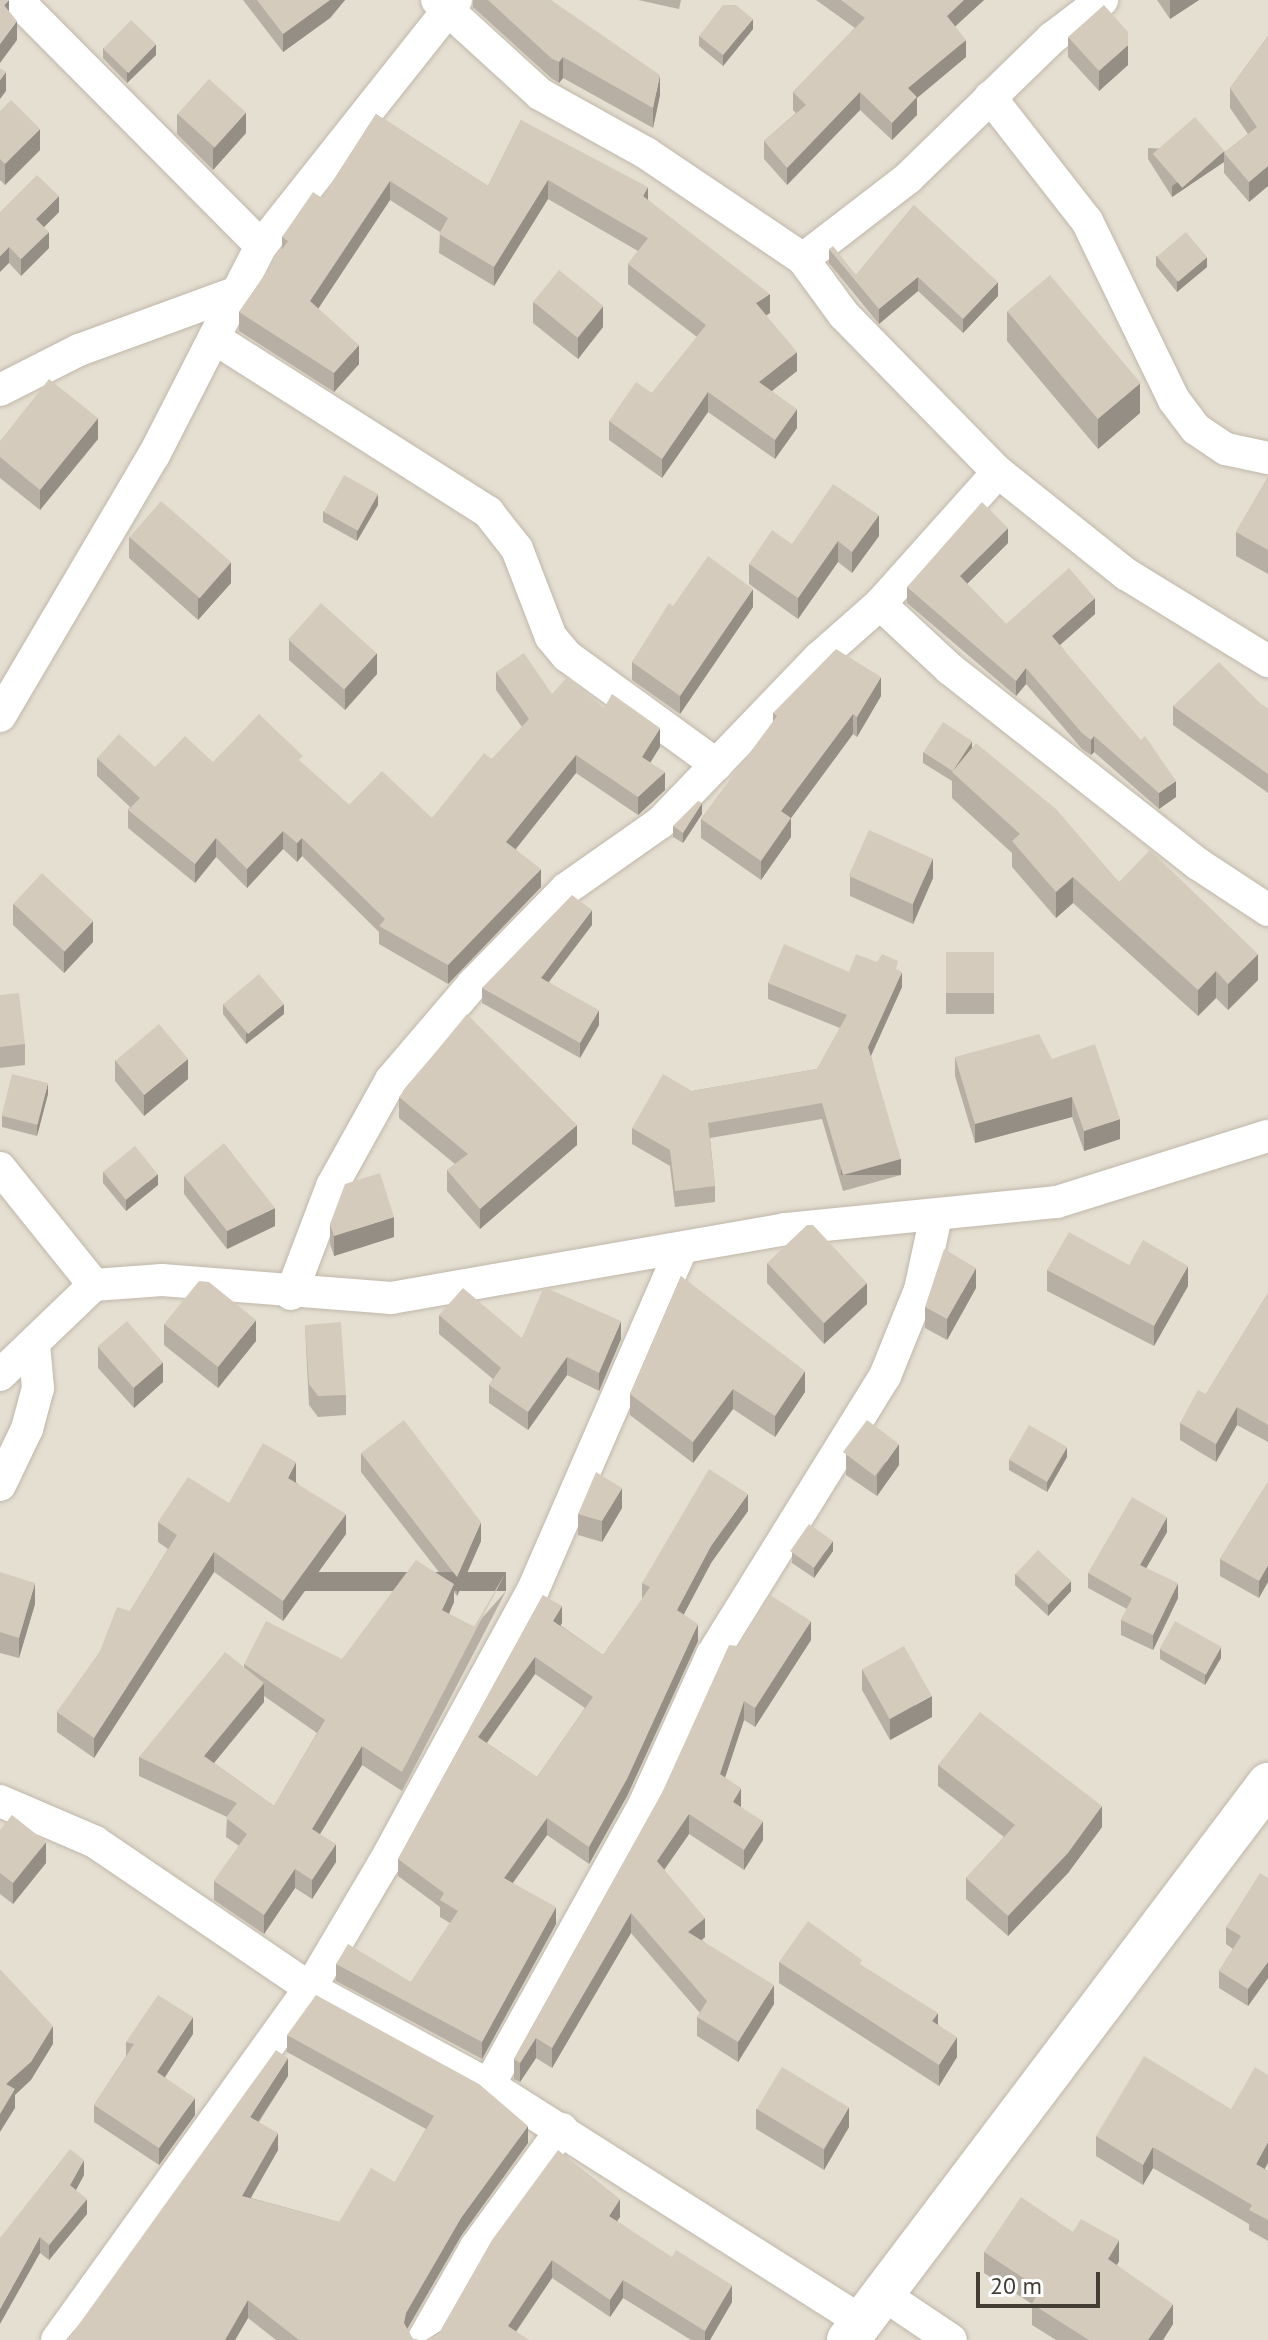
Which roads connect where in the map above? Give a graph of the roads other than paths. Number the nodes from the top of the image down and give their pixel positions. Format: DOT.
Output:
graph roads {
  1 [pos="17,0"];
  2 [pos="1102,0"];
  3 [pos="447,3"];
  4 [pos="990,97"];
  5 [pos="261,246"];
  6 [pos="803,259"];
  7 [pos="235,293"];
  8 [pos="214,338"];
  9 [pos="0,390"];
  10 [pos="1268,458"];
  11 [pos="998,472"];
  12 [pos="880,604"];
  13 [pos="1268,661"];
  14 [pos="0,716"];
  15 [pos="717,765"];
  16 [pos="1268,910"];
  17 [pos="1268,1136"];
  18 [pos="0,1168"];
  19 [pos="936,1216"];
  20 [pos="681,1250"];
  21 [pos="94,1285"];
  22 [pos="291,1294"];
  23 [pos="34,1344"];
  24 [pos="0,1375"];
  25 [pos="0,1485"];
  26 [pos="1268,1784"];
  27 [pos="0,1801"];
  28 [pos="310,1988"];
  29 [pos="489,2085"];
  30 [pos="562,2129"];
  31 [pos="863,2318"];
  32 [pos="57,2340"];
  33 [pos="423,2340"];
  34 [pos="951,2340"];
  1 -- 5 [label="street"];
  2 -- 4 [label="street"];
  3 -- 5 [label="street"];
  3 -- 6 [label="street"];
  4 -- 6 [label="street"];
  4 -- 10 [label="street"];
  5 -- 7 [label="street"];
  6 -- 11 [label="street"];
  7 -- 8 [label="street"];
  7 -- 9 [label="street"];
  8 -- 14 [label="street"];
  8 -- 15 [label="street"];
  11 -- 12 [label="street"];
  11 -- 13 [label="street"];
  12 -- 15 [label="street"];
  12 -- 16 [label="street"];
  15 -- 22 [label="street"];
  17 -- 19 [label="street"];
  18 -- 21 [label="street"];
  19 -- 20 [label="street"];
  19 -- 29 [label="street"];
  20 -- 22 [label="street"];
  20 -- 28 [label="street"];
  21 -- 22 [label="street"];
  21 -- 23 [label="street"];
  23 -- 24 [label="street"];
  23 -- 25 [label="street"];
  26 -- 31 [label="street"];
  27 -- 28 [label="street"];
  28 -- 29 [label="street"];
  28 -- 32 [label="street"];
  29 -- 30 [label="street"];
  30 -- 31 [label="street"];
  30 -- 33 [label="street"];
  31 -- 34 [label="street"];
}
